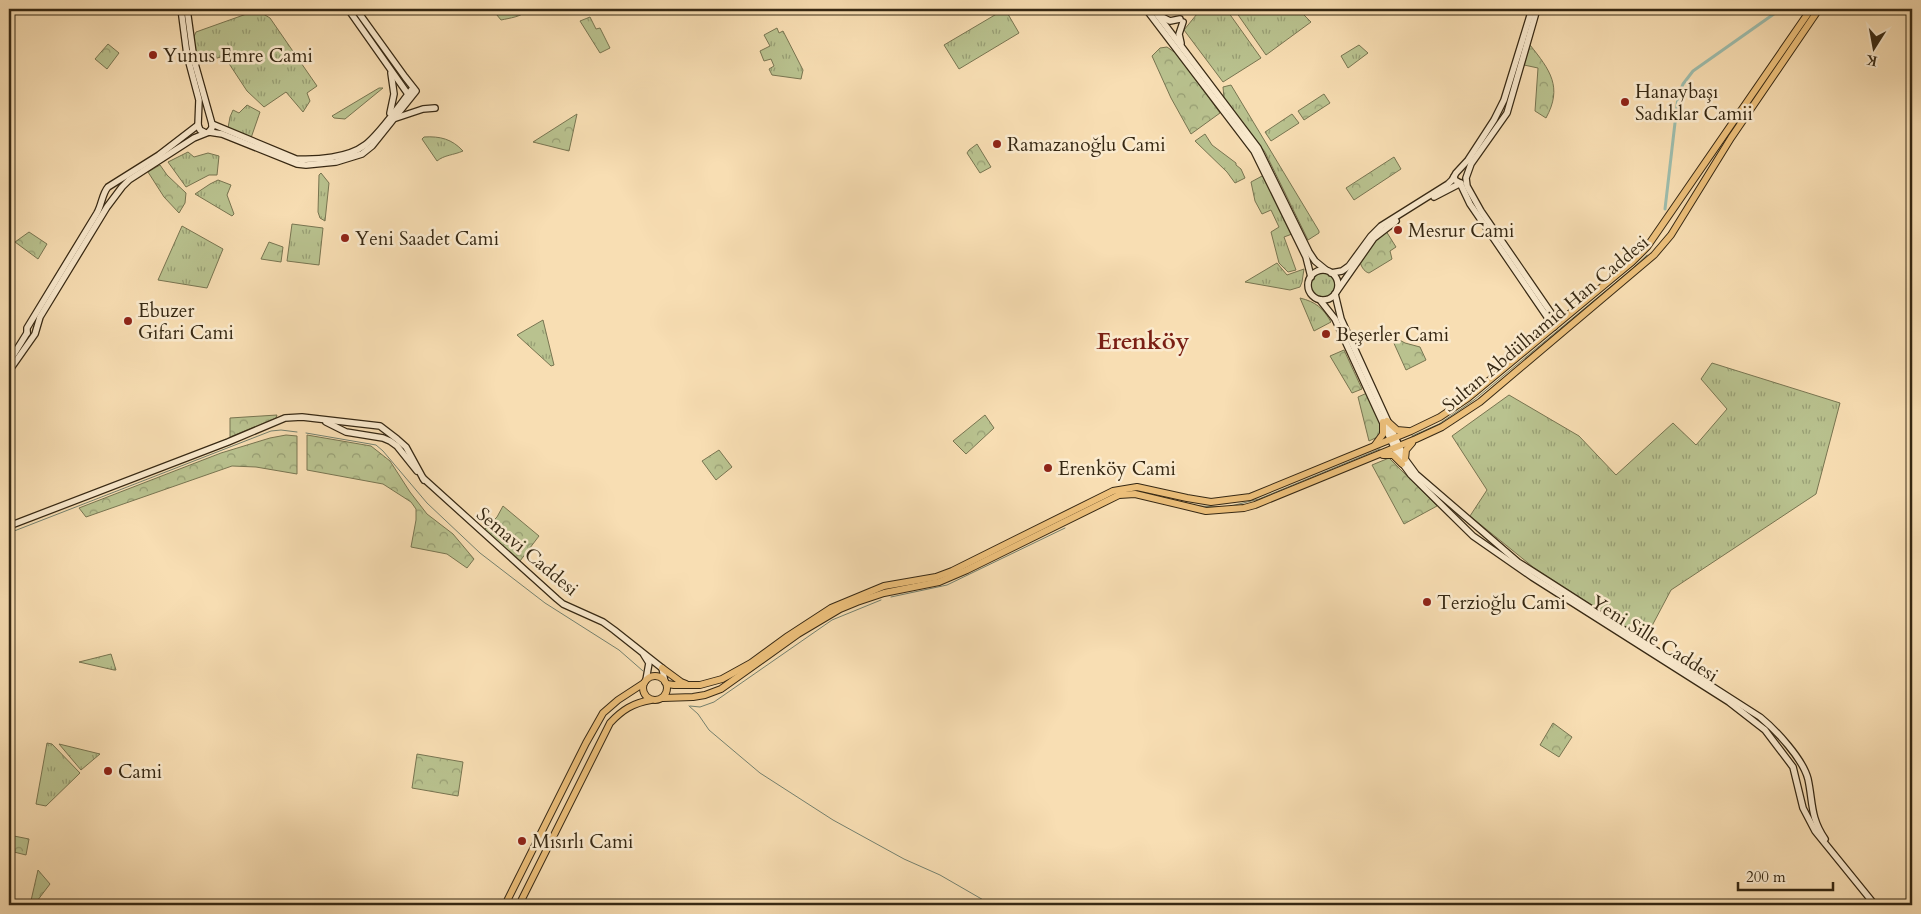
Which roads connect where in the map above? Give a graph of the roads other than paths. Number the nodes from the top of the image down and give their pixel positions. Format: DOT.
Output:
graph roads {
  1 [pos="181,9"];
  2 [pos="187,9"];
  3 [pos="348,9"];
  4 [pos="356,9"];
  5 [pos="1146,9"];
  6 [pos="1532,9"];
  7 [pos="1537,9"];
  8 [pos="1811,9"];
  9 [pos="1819,9"];
  10 [pos="1155,11"];
  11 [pos="1182,47"];
  12 [pos="391,71"];
  13 [pos="409,96"];
  14 [pos="435,108"];
  15 [pos="396,118"];
  16 [pos="388,119"];
  17 [pos="211,122"];
  18 [pos="199,123"];
  19 [pos="206,132"];
  20 [pos="1458,171"];
  21 [pos="1454,177"];
  22 [pos="1466,178"];
  23 [pos="1460,183"];
  24 [pos="1342,271"];
  25 [pos="1329,272"];
  26 [pos="1311,277"];
  27 [pos="1347,277"];
  28 [pos="1336,292"];
  29 [pos="1320,300"];
  30 [pos="1556,325"];
  31 [pos="28,330"];
  32 [pos="35,333"];
  33 [pos="9,362"];
  34 [pos="9,371"];
  35 [pos="320,419"];
  36 [pos="1385,421"];
  37 [pos="1411,430"];
  38 [pos="1393,438"];
  39 [pos="1414,440"];
  40 [pos="1374,447"];
  41 [pos="1397,447"];
  42 [pos="1377,456"];
  43 [pos="1404,461"];
  44 [pos="424,480"];
  45 [pos="1473,523"];
  46 [pos="9,526"];
  47 [pos="1479,529"];
  48 [pos="1466,531"];
  49 [pos="1473,536"];
  50 [pos="643,653"];
  51 [pos="662,668"];
  52 [pos="645,682"];
  53 [pos="666,683"];
  54 [pos="690,685"];
  55 [pos="627,695"];
  56 [pos="663,698"];
  57 [pos="683,698"];
  58 [pos="651,700"];
  59 [pos="629,706"];
  60 [pos="1809,792"];
  61 [pos="1800,793"];
  62 [pos="1810,801"];
  63 [pos="1801,802"];
  64 [pos="1831,852"];
  65 [pos="521,875"];
  66 [pos="530,884"];
  67 [pos="505,905"];
  68 [pos="519,905"];
  69 [pos="1875,905"];
  1 -- 18 [label="main road"];
  2 -- 17 [label="main road"];
  3 -- 12 [label="main road"];
  4 -- 13 [label="main road"];
  5 -- 26 [label="main road"];
  6 -- 20 [label="main road"];
  7 -- 22 [label="main road"];
  8 -- 30 [label="main road, Sultan Abdülhamid Han Caddesi"];
  9 -- 39 [label="main road, Sultan Abdülhamid Han Caddesi"];
  10 -- 11 [label="main road"];
  10 -- 11 [label="main road"];
  11 -- 25 [label="main road"];
  12 -- 13 [label="main road"];
  12 -- 16 [label="main road"];
  13 -- 15 [label="main road"];
  13 -- 16 [label="main road"];
  14 -- 15 [label="main road"];
  15 -- 19 [label="main road"];
  16 -- 17 [label="main road"];
  17 -- 18 [label="main road"];
  17 -- 19 [label="main road"];
  18 -- 19 [label="main road"];
  18 -- 31 [label="main road"];
  19 -- 32 [label="main road"];
  20 -- 21 [label="main road"];
  20 -- 22 [label="main road"];
  21 -- 23 [label="main road"];
  21 -- 24 [label="main road"];
  22 -- 23 [label="main road"];
  22 -- 30 [label="main road"];
  23 -- 27 [label="main road"];
  23 -- 30 [label="main road"];
  24 -- 25 [label="main road"];
  24 -- 27 [label="main road"];
  25 -- 26 [label="main road"];
  25 -- 28 [label="main road"];
  26 -- 29 [label="main road"];
  27 -- 28 [label="main road"];
  28 -- 29 [label="main road"];
  28 -- 36 [label="main road, Yeni Sille Caddesi"];
  29 -- 36 [label="main road, Yeni Sille Caddesi"];
  30 -- 37 [label="main road, Sultan Abdülhamid Han Caddesi"];
  31 -- 32 [label="main road"];
  31 -- 33 [label="main road"];
  32 -- 34 [label="main road"];
  35 -- 44 [label="main road, Semavi Caddesi"];
  35 -- 44 [label="main road, Semavi Caddesi"];
  35 -- 46 [label="main road, Semavi Caddesi"];
  36 -- 37 [label="main road"];
  36 -- 38 [label="main road, Yeni Sille Caddesi"];
  36 -- 40 [label="main road"];
  37 -- 38 [label="main road, Sultan Abdülhamid Han Caddesi"];
  37 -- 39 [label="main road"];
  38 -- 40 [label="main road, Sultan Abdülhamid Han Caddesi"];
  38 -- 41 [label="main road, Yeni Sille Caddesi"];
  39 -- 41 [label="main road, Sultan Abdülhamid Han Caddesi"];
  39 -- 43 [label="main road"];
  40 -- 42 [label="main road"];
  40 -- 54 [label="main road, Sultan Abdülhamid Han Caddesi"];
  41 -- 42 [label="main road, Sultan Abdülhamid Han Caddesi"];
  41 -- 43 [label="main road, Yeni Sille Caddesi"];
  42 -- 43 [label="main road"];
  42 -- 57 [label="main road, Sultan Abdülhamid Han Caddesi"];
  43 -- 45 [label="main road, Yeni Sille Caddesi"];
  43 -- 48 [label="main road, Yeni Sille Caddesi"];
  44 -- 50 [label="main road, Semavi Caddesi"];
  45 -- 47 [label="main road, Yeni Sille Caddesi"];
  45 -- 48 [label="main road"];
  47 -- 49 [label="main road"];
  47 -- 60 [label="main road, Yeni Sille Caddesi"];
  48 -- 49 [label="main road, Yeni Sille Caddesi"];
  49 -- 61 [label="main road, Yeni Sille Caddesi"];
  50 -- 51 [label="main road, Semavi Caddesi"];
  50 -- 52 [label="main road"];
  51 -- 53 [label="main road"];
  51 -- 54 [label="main road"];
  52 -- 53 [label="main road"];
  52 -- 55 [label="main road"];
  52 -- 58 [label="main road"];
  53 -- 54 [label="main road, Sultan Abdülhamid Han Caddesi"];
  53 -- 56 [label="main road"];
  54 -- 57 [label="main road"];
  55 -- 59 [label="main road"];
  55 -- 65 [label="main road"];
  56 -- 57 [label="main road, Sultan Abdülhamid Han Caddesi"];
  56 -- 58 [label="main road"];
  58 -- 59 [label="main road"];
  59 -- 66 [label="main road"];
  60 -- 61 [label="main road"];
  60 -- 62 [label="main road, Yeni Sille Caddesi"];
  61 -- 63 [label="main road, Yeni Sille Caddesi"];
  62 -- 63 [label="main road"];
  62 -- 64 [label="main road, Yeni Sille Caddesi"];
  63 -- 64 [label="main road, Yeni Sille Caddesi"];
  64 -- 69 [label="main road, Yeni Sille Caddesi"];
  65 -- 66 [label="main road"];
  65 -- 67 [label="main road"];
  66 -- 68 [label="main road"];
}
